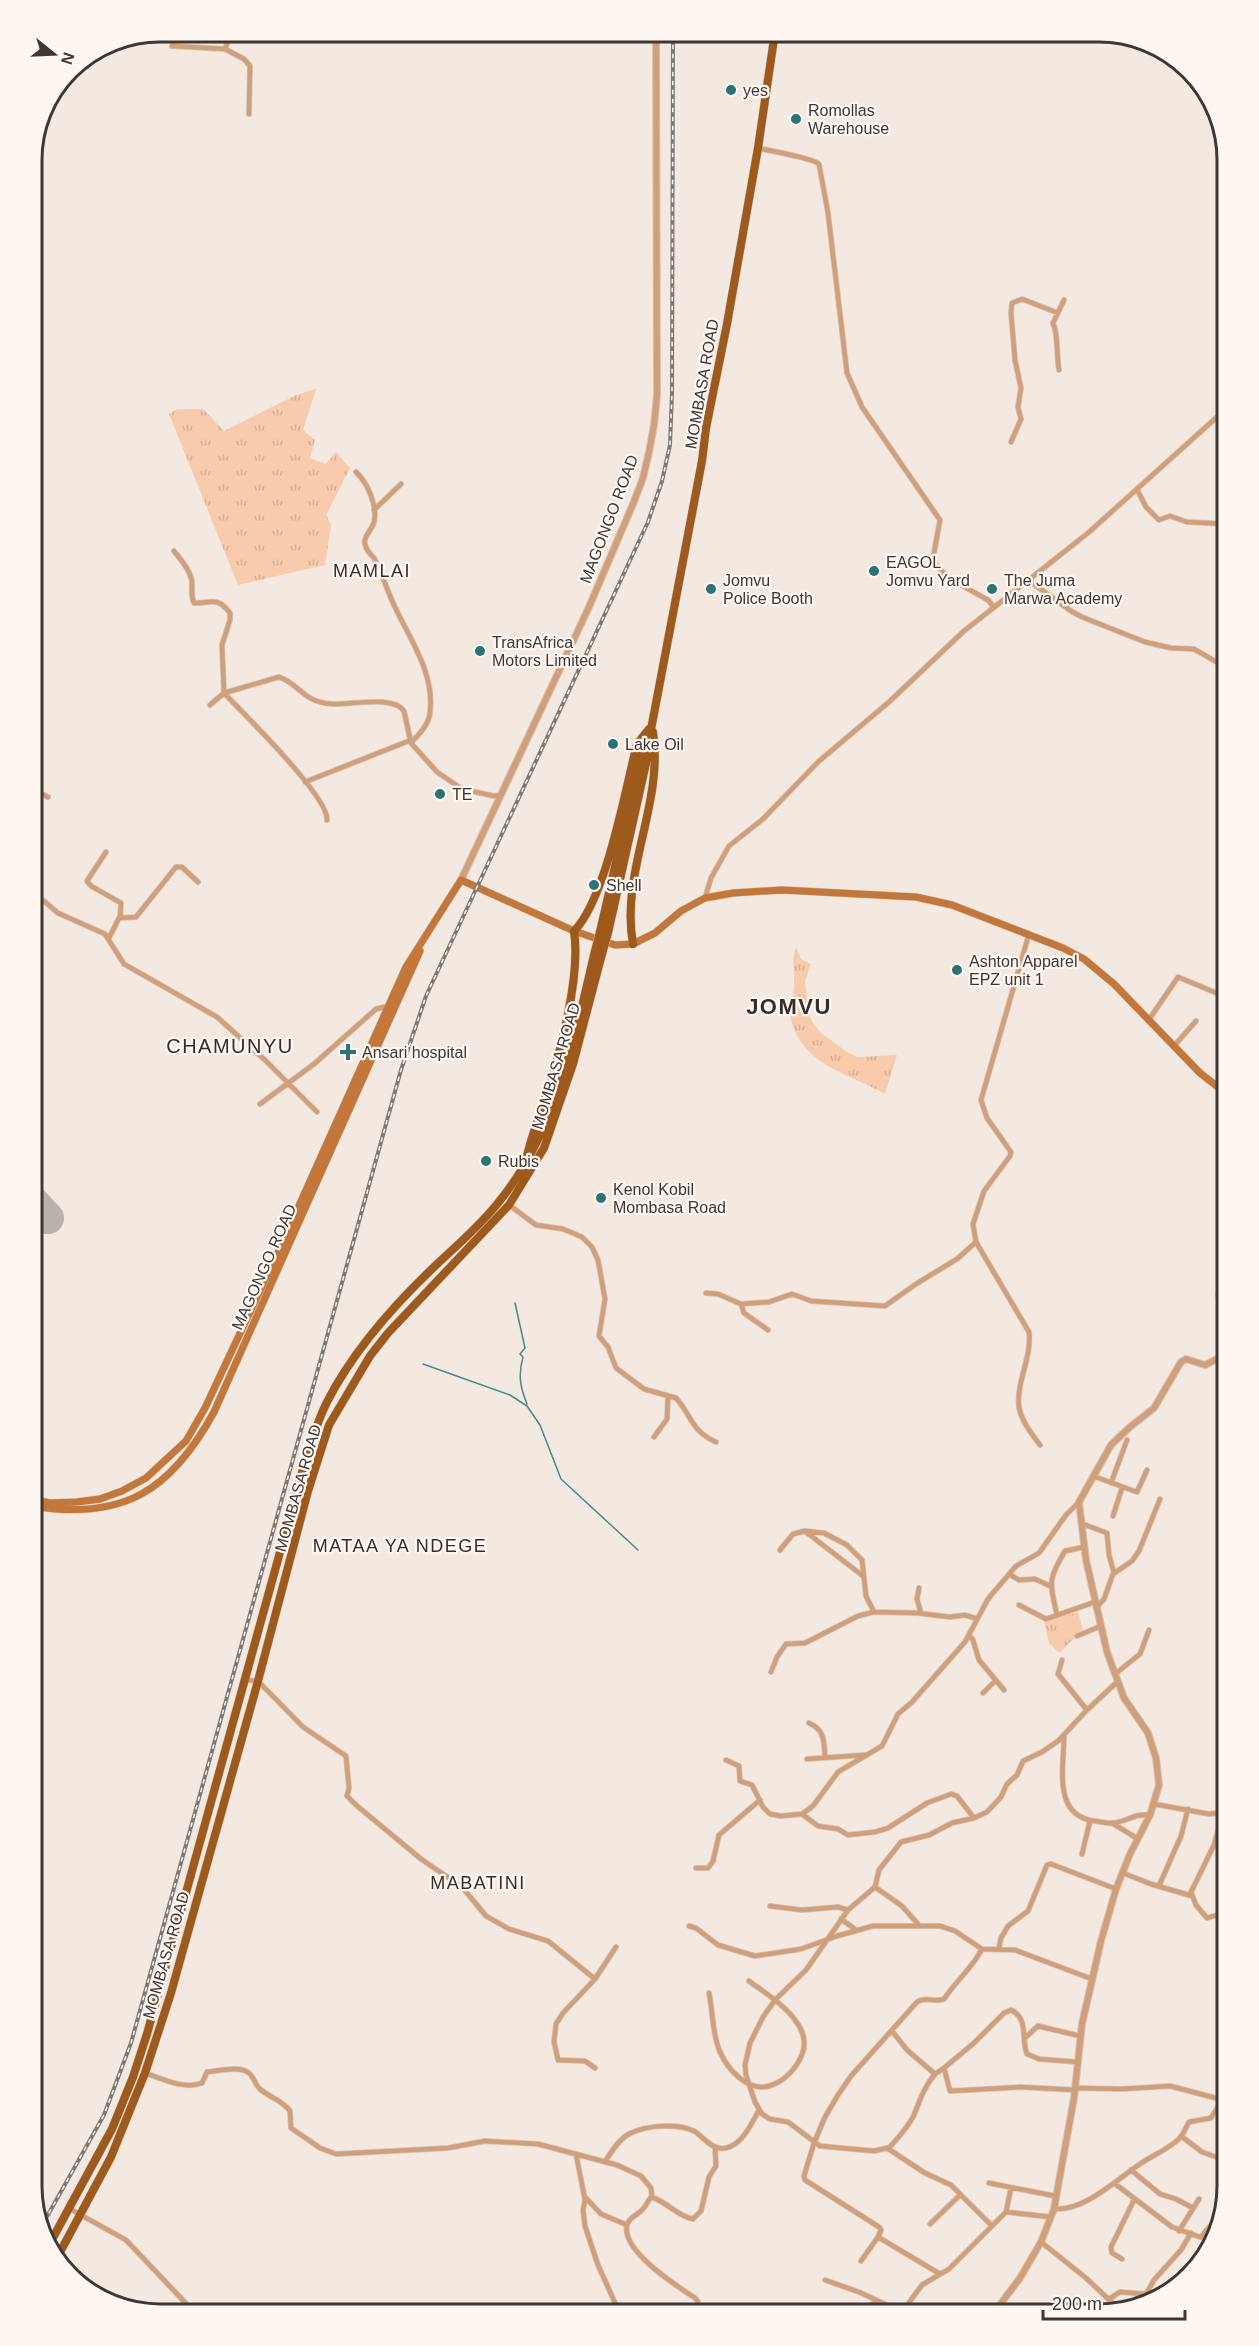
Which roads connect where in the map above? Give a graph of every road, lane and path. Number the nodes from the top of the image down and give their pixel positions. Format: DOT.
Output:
graph roads {
  1 [pos="228,42"];
  2 [pos="656,42"];
  3 [pos="774,42"];
  4 [pos="172,46"];
  5 [pos="225,49"];
  6 [pos="249,114"];
  7 [pos="758,148"];
  8 [pos="1064,300"];
  9 [pos="1058,313"];
  10 [pos="1059,370"];
  11 [pos="1217,417"];
  12 [pos="1011,442"];
  13 [pos="356,472"];
  14 [pos="401,484"];
  15 [pos="1137,489"];
  16 [pos="374,510"];
  17 [pos="1217,524"];
  18 [pos="174,551"];
  19 [pos="1028,580"];
  20 [pos="993,606"];
  21 [pos="1217,663"];
  22 [pos="224,693"];
  23 [pos="210,705"];
  24 [pos="652,725"];
  25 [pos="411,742"];
  26 [pos="305,782"];
  27 [pos="42,794"];
  28 [pos="501,795"];
  29 [pos="48,797"];
  30 [pos="327,820"];
  31 [pos="106,852"];
  32 [pos="461,880"];
  33 [pos="198,882"];
  34 [pos="705,898"];
  35 [pos="42,899"];
  36 [pos="120,918"];
  37 [pos="430,929"];
  38 [pos="574,931"];
  39 [pos="1029,934"];
  40 [pos="109,938"];
  41 [pos="633,944"];
  42 [pos="1217,993"];
  43 [pos="389,1006"];
  44 [pos="1148,1021"];
  45 [pos="1196,1021"];
  46 [pos="579,1029"];
  47 [pos="1174,1046"];
  48 [pos="288,1083"];
  49 [pos="1217,1086"];
  50 [pos="260,1104"];
  51 [pos="317,1112"];
  52 [pos="526,1162"];
  53 [pos="509,1205"];
  54 [pos="976,1242"];
  55 [pos="706,1293"];
  56 [pos="741,1304"];
  57 [pos="768,1330"];
  58 [pos="1217,1359"];
  59 [pos="668,1396"];
  60 [pos="205,1408"];
  61 [pos="214,1412"];
  62 [pos="654,1437"];
  63 [pos="1127,1440"];
  64 [pos="716,1442"];
  65 [pos="1040,1445"];
  66 [pos="1147,1470"];
  67 [pos="1093,1476"];
  68 [pos="1112,1483"];
  69 [pos="1122,1488"];
  70 [pos="1160,1499"];
  71 [pos="42,1502"];
  72 [pos="1079,1502"];
  73 [pos="42,1508"];
  74 [pos="1113,1516"];
  75 [pos="1083,1524"];
  76 [pos="805,1531"];
  77 [pos="1084,1547"];
  78 [pos="780,1550"];
  79 [pos="1114,1573"];
  80 [pos="1009,1574"];
  81 [pos="863,1576"];
  82 [pos="1050,1586"];
  83 [pos="919,1588"];
  84 [pos="1019,1605"];
  85 [pos="1096,1605"];
  86 [pos="874,1612"];
  87 [pos="921,1613"];
  88 [pos="1057,1615"];
  89 [pos="977,1619"];
  90 [pos="1101,1626"];
  91 [pos="1149,1630"];
  92 [pos="969,1635"];
  93 [pos="1077,1636"];
  94 [pos="1062,1660"];
  95 [pos="771,1672"];
  96 [pos="1114,1674"];
  97 [pos="245,1680"];
  98 [pos="996,1680"];
  99 [pos="258,1681"];
  100 [pos="1117,1682"];
  101 [pos="1004,1690"];
  102 [pos="983,1693"];
  103 [pos="1087,1710"];
  104 [pos="809,1723"];
  105 [pos="1064,1736"];
  106 [pos="864,1755"];
  107 [pos="825,1757"];
  108 [pos="807,1759"];
  109 [pos="726,1760"];
  110 [pos="760,1800"];
  111 [pos="1154,1804"];
  112 [pos="1188,1809"];
  113 [pos="1217,1813"];
  114 [pos="802,1814"];
  115 [pos="1150,1815"];
  116 [pos="974,1818"];
  117 [pos="1090,1821"];
  118 [pos="1112,1823"];
  119 [pos="1217,1836"];
  120 [pos="1138,1839"];
  121 [pos="1082,1854"];
  122 [pos="696,1868"];
  123 [pos="1123,1873"];
  124 [pos="1159,1886"];
  125 [pos="875,1887"];
  126 [pos="1116,1889"];
  127 [pos="1192,1896"];
  128 [pos="770,1906"];
  129 [pos="848,1910"];
  130 [pos="1217,1915"];
  131 [pos="841,1919"];
  132 [pos="918,1924"];
  133 [pos="689,1926"];
  134 [pos="856,1930"];
  135 [pos="827,1940"];
  136 [pos="616,1947"];
  137 [pos="982,1948"];
  138 [pos="999,1948"];
  139 [pos="595,1979"];
  140 [pos="1092,1980"];
  141 [pos="749,1981"];
  142 [pos="709,1993"];
  143 [pos="775,2000"];
  144 [pos="891,2031"];
  145 [pos="1080,2036"];
  146 [pos="1026,2037"];
  147 [pos="1077,2062"];
  148 [pos="595,2067"];
  149 [pos="944,2067"];
  150 [pos="145,2073"];
  151 [pos="935,2074"];
  152 [pos="748,2083"];
  153 [pos="1075,2089"];
  154 [pos="1217,2098"];
  155 [pos="759,2110"];
  156 [pos="1217,2110"];
  157 [pos="1181,2136"];
  158 [pos="814,2143"];
  159 [pos="715,2147"];
  160 [pos="888,2149"];
  161 [pos="576,2154"];
  162 [pos="1217,2157"];
  163 [pos="605,2162"];
  164 [pos="1131,2170"];
  165 [pos="989,2183"];
  166 [pos="1114,2183"];
  167 [pos="1011,2188"];
  168 [pos="960,2195"];
  169 [pos="1055,2196"];
  170 [pos="585,2197"];
  171 [pos="652,2197"];
  172 [pos="1199,2199"];
  173 [pos="1134,2200"];
  174 [pos="1193,2208"];
  175 [pos="70,2209"];
  176 [pos="1054,2209"];
  177 [pos="1006,2212"];
  178 [pos="81,2215"];
  179 [pos="1051,2217"];
  180 [pos="627,2224"];
  181 [pos="930,2224"];
  182 [pos="991,2225"];
  183 [pos="1210,2226"];
  184 [pos="1179,2231"];
  185 [pos="1191,2233"];
  186 [pos="1201,2236"];
  187 [pos="54,2237"];
  188 [pos="878,2237"];
  189 [pos="1205,2238"];
  190 [pos="1041,2242"];
  191 [pos="61,2250"];
  192 [pos="1122,2259"];
  193 [pos="861,2261"];
  194 [pos="940,2274"];
  195 [pos="825,2280"];
  196 [pos="1109,2299"];
  197 [pos="878,2301"];
  198 [pos="1113,2303"];
  199 [pos="187,2304"];
  200 [pos="616,2304"];
  201 [pos="698,2304"];
  202 [pos="872,2304"];
  203 [pos="884,2304"];
  204 [pos="910,2304"];
  205 [pos="1000,2304"];
  1 -- 5 [label="street"];
  2 -- 28 [label="street, MAGONGO ROAD"];
  3 -- 7 [label="highway, MOMBASA ROAD"];
  4 -- 5 [label="street"];
  5 -- 6 [label="street"];
  7 -- 20 [label="street"];
  7 -- 24 [label="highway, MOMBASA ROAD"];
  8 -- 9 [label="street"];
  9 -- 10 [label="street"];
  9 -- 12 [label="street"];
  11 -- 15 [label="street"];
  13 -- 16 [label="street"];
  14 -- 16 [label="street"];
  15 -- 17 [label="street"];
  15 -- 19 [label="street"];
  16 -- 25 [label="street"];
  18 -- 22 [label="street"];
  19 -- 20 [label="street"];
  19 -- 21 [label="street"];
  20 -- 34 [label="street"];
  22 -- 23 [label="street"];
  22 -- 25 [label="street"];
  22 -- 26 [label="street"];
  24 -- 38 [label="highway"];
  24 -- 41 [label="highway"];
  24 -- 46 [label="highway, MOMBASA ROAD, bridge"];
  25 -- 26 [label="street"];
  25 -- 28 [label="street"];
  26 -- 30 [label="street"];
  27 -- 29 [label="street"];
  28 -- 32 [label="street, MAGONGO ROAD"];
  31 -- 36 [label="street"];
  32 -- 37 [label="main road, MAGONGO ROAD"];
  32 -- 38 [label="main road"];
  33 -- 36 [label="street"];
  34 -- 39 [label="main road"];
  34 -- 41 [label="main road"];
  35 -- 40 [label="street"];
  36 -- 40 [label="street"];
  37 -- 43 [label="main road, MAGONGO ROAD"];
  37 -- 61 [label="main road, MAGONGO ROAD"];
  38 -- 41 [label="main road"];
  38 -- 52 [label="highway"];
  39 -- 44 [label="main road"];
  39 -- 54 [label="street"];
  40 -- 48 [label="street"];
  42 -- 44 [label="street"];
  43 -- 48 [label="street"];
  43 -- 60 [label="main road, MAGONGO ROAD"];
  44 -- 47 [label="main road"];
  45 -- 47 [label="street"];
  46 -- 52 [label="highway, MOMBASA ROAD"];
  46 -- 53 [label="highway, MOMBASA ROAD"];
  47 -- 49 [label="main road"];
  48 -- 50 [label="street"];
  48 -- 51 [label="street"];
  52 -- 97 [label="highway, MOMBASA ROAD"];
  53 -- 59 [label="street"];
  53 -- 99 [label="highway, MOMBASA ROAD"];
  54 -- 56 [label="street"];
  54 -- 65 [label="street"];
  55 -- 56 [label="street"];
  56 -- 57 [label="street"];
  58 -- 67 [label="street"];
  59 -- 62 [label="street"];
  59 -- 64 [label="street"];
  60 -- 61 [label="main road"];
  60 -- 71 [label="main road, MAGONGO ROAD"];
  61 -- 73 [label="main road, MAGONGO ROAD"];
  63 -- 68 [label="street"];
  66 -- 69 [label="street"];
  67 -- 68 [label="street"];
  67 -- 72 [label="street"];
  68 -- 69 [label="street"];
  69 -- 74 [label="street"];
  70 -- 79 [label="street"];
  72 -- 75 [label="street"];
  72 -- 80 [label="street"];
  75 -- 77 [label="street"];
  75 -- 79 [label="street"];
  76 -- 78 [label="street"];
  76 -- 81 [label="street"];
  76 -- 81 [label="street"];
  77 -- 82 [label="street"];
  77 -- 85 [label="street"];
  79 -- 85 [label="street"];
  80 -- 82 [label="street"];
  80 -- 89 [label="street"];
  81 -- 86 [label="street"];
  82 -- 88 [label="street"];
  83 -- 87 [label="street"];
  84 -- 88 [label="street"];
  85 -- 88 [label="street"];
  85 -- 90 [label="street"];
  86 -- 87 [label="street"];
  86 -- 95 [label="street"];
  87 -- 89 [label="street"];
  89 -- 92 [label="street"];
  90 -- 93 [label="street"];
  90 -- 96 [label="street"];
  91 -- 96 [label="street"];
  92 -- 98 [label="street"];
  92 -- 106 [label="street"];
  94 -- 103 [label="street"];
  96 -- 100 [label="street"];
  97 -- 99 [label="street"];
  97 -- 175 [label="highway, MOMBASA ROAD"];
  98 -- 101 [label="street"];
  98 -- 102 [label="street"];
  99 -- 139 [label="street"];
  99 -- 150 [label="highway, MOMBASA ROAD"];
  100 -- 103 [label="street"];
  100 -- 111 [label="street"];
  103 -- 105 [label="street"];
  104 -- 107 [label="street"];
  105 -- 116 [label="street"];
  105 -- 117 [label="street"];
  106 -- 107 [label="street"];
  106 -- 114 [label="street"];
  107 -- 108 [label="street"];
  109 -- 110 [label="street"];
  110 -- 114 [label="street"];
  110 -- 122 [label="street"];
  111 -- 112 [label="street"];
  111 -- 115 [label="street"];
  112 -- 113 [label="street"];
  112 -- 124 [label="street"];
  114 -- 116 [label="street"];
  115 -- 118 [label="street"];
  115 -- 120 [label="street"];
  116 -- 125 [label="street"];
  117 -- 118 [label="street"];
  117 -- 121 [label="street"];
  118 -- 120 [label="street"];
  119 -- 127 [label="street"];
  120 -- 123 [label="street"];
  123 -- 124 [label="street"];
  123 -- 126 [label="street"];
  124 -- 127 [label="street"];
  125 -- 129 [label="street"];
  125 -- 132 [label="street"];
  126 -- 138 [label="street"];
  126 -- 140 [label="street"];
  127 -- 130 [label="street"];
  128 -- 129 [label="street"];
  129 -- 131 [label="street"];
  131 -- 134 [label="street"];
  131 -- 135 [label="street"];
  132 -- 134 [label="street"];
  132 -- 137 [label="street"];
  133 -- 135 [label="street"];
  134 -- 135 [label="street"];
  135 -- 143 [label="street"];
  136 -- 139 [label="street"];
  137 -- 138 [label="street"];
  137 -- 144 [label="street"];
  138 -- 140 [label="street"];
  139 -- 148 [label="street"];
  140 -- 145 [label="street"];
  141 -- 143 [label="street"];
  142 -- 152 [label="street"];
  143 -- 152 [label="street"];
  143 -- 152 [label="street"];
  144 -- 151 [label="street"];
  144 -- 158 [label="street"];
  145 -- 146 [label="street"];
  145 -- 147 [label="street"];
  146 -- 147 [label="street"];
  146 -- 149 [label="street"];
  147 -- 153 [label="street"];
  149 -- 151 [label="street"];
  149 -- 153 [label="street"];
  150 -- 161 [label="street"];
  150 -- 178 [label="highway, MOMBASA ROAD"];
  151 -- 160 [label="street"];
  152 -- 155 [label="street"];
  153 -- 154 [label="street"];
  153 -- 169 [label="street"];
  155 -- 158 [label="street"];
  155 -- 159 [label="street"];
  156 -- 157 [label="street"];
  157 -- 162 [label="street"];
  157 -- 164 [label="street"];
  158 -- 160 [label="street"];
  158 -- 188 [label="street"];
  159 -- 163 [label="street"];
  159 -- 171 [label="street"];
  160 -- 168 [label="street"];
  161 -- 163 [label="street"];
  161 -- 170 [label="street"];
  163 -- 171 [label="street"];
  164 -- 166 [label="street"];
  164 -- 174 [label="street"];
  165 -- 167 [label="street"];
  166 -- 173 [label="street"];
  166 -- 176 [label="street"];
  167 -- 169 [label="street"];
  167 -- 177 [label="street"];
  168 -- 181 [label="street"];
  168 -- 182 [label="street"];
  169 -- 176 [label="street"];
  170 -- 180 [label="street"];
  170 -- 200 [label="street"];
  171 -- 180 [label="street"];
  172 -- 174 [label="street"];
  173 -- 184 [label="street"];
  173 -- 192 [label="street"];
  174 -- 184 [label="street"];
  175 -- 178 [label="street"];
  175 -- 187 [label="highway, MOMBASA ROAD"];
  176 -- 179 [label="street"];
  177 -- 179 [label="street"];
  177 -- 182 [label="street"];
  178 -- 191 [label="highway, MOMBASA ROAD"];
  178 -- 199 [label="street"];
  179 -- 190 [label="street"];
  180 -- 201 [label="street"];
  182 -- 194 [label="street"];
  183 -- 186 [label="street"];
  184 -- 185 [label="street"];
  185 -- 186 [label="street"];
  185 -- 196 [label="street"];
  186 -- 189 [label="street"];
  188 -- 193 [label="street"];
  188 -- 194 [label="street"];
  190 -- 196 [label="street"];
  190 -- 205 [label="street"];
  194 -- 204 [label="street"];
  195 -- 197 [label="street"];
  196 -- 198 [label="street"];
  197 -- 202 [label="street"];
  197 -- 203 [label="street"];
}
